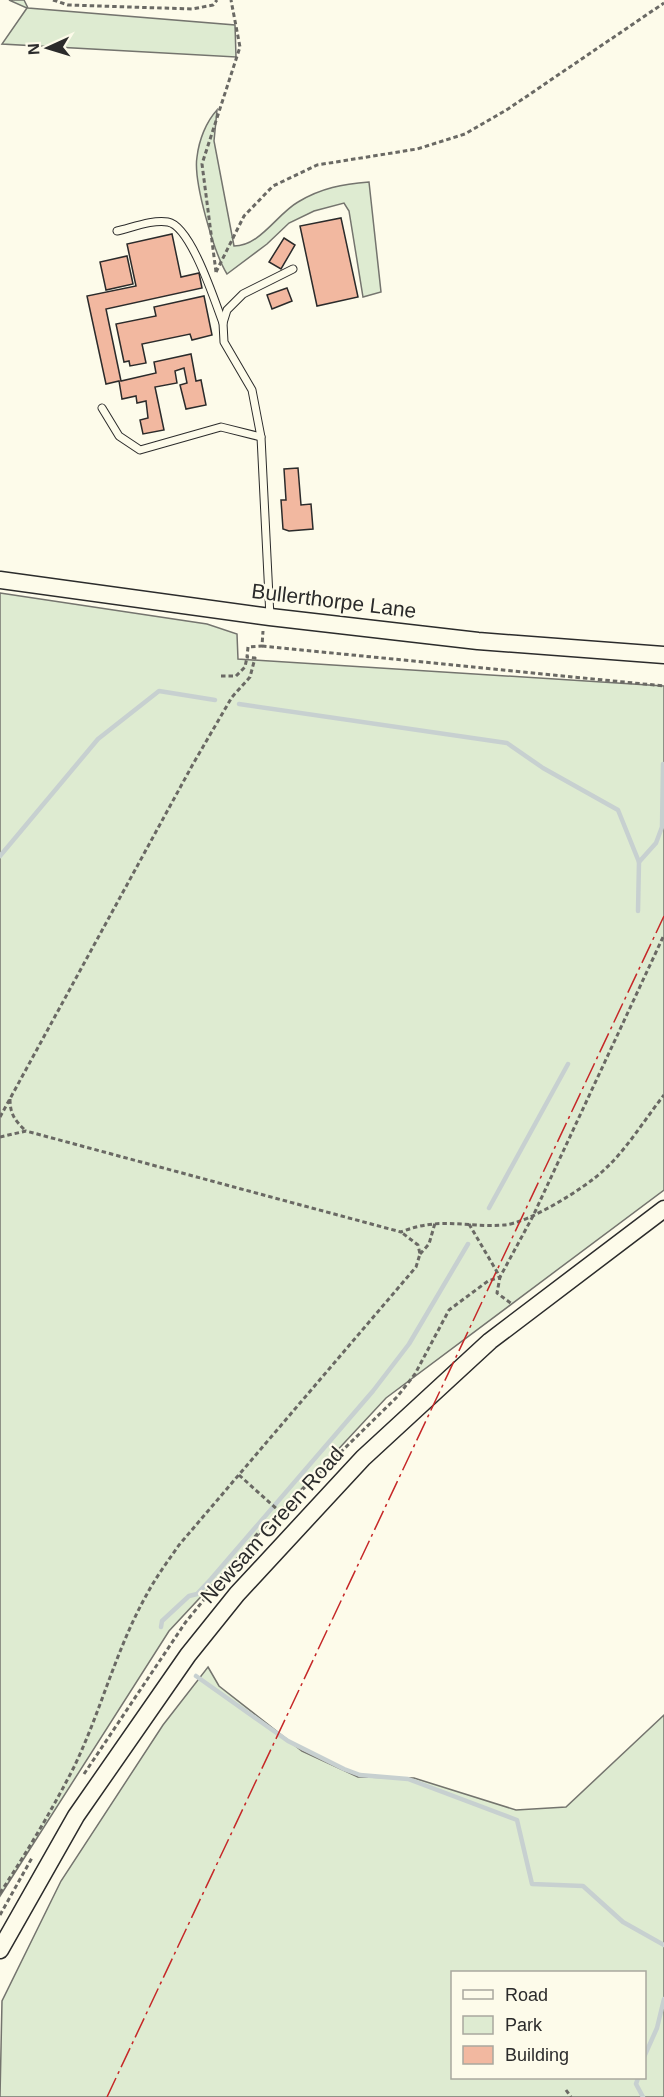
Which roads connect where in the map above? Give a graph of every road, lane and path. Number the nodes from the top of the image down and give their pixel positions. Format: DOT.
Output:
graph roads {
  1 [pos="53,0"];
  2 [pos="217,0"];
  3 [pos="231,0"];
  4 [pos="664,3"];
  5 [pos="117,231"];
  6 [pos="293,269"];
  7 [pos="222,323"];
  8 [pos="102,408"];
  9 [pos="261,437"];
  10 [pos="0,580"];
  11 [pos="267,617"];
  12 [pos="262,646"];
  13 [pos="664,655"];
  14 [pos="247,657"];
  15 [pos="221,676"];
  16 [pos="664,686"];
  17 [pos="664,935"];
  18 [pos="664,1095"];
  19 [pos="10,1099"];
  20 [pos="0,1117"];
  21 [pos="26,1131"];
  22 [pos="0,1137"];
  23 [pos="664,1209"];
  24 [pos="533,1216"];
  25 [pos="435,1223"];
  26 [pos="469,1224"];
  27 [pos="401,1232"];
  28 [pos="420,1254"];
  29 [pos="500,1277"];
  30 [pos="525,1314"];
  31 [pos="239,1475"];
  32 [pos="280,1512"];
  33 [pos="84,1775"];
  34 [pos="36,1853"];
  35 [pos="0,1893"];
  36 [pos="0,1915"];
  37 [pos="0,1950"];
  38 [pos="566,2090"];
  39 [pos="571,2097"];
  1 -- 2 [label="path"];
  3 -- 4 [label="path"];
  5 -- 7 [label="lane"];
  6 -- 7 [label="lane"];
  7 -- 9 [label="lane"];
  8 -- 9 [label="lane"];
  9 -- 11 [label="lane"];
  10 -- 11 [label="street, Bullerthorpe Lane"];
  11 -- 12 [label="path"];
  11 -- 13 [label="street, Bullerthorpe Lane"];
  12 -- 14 [label="path"];
  12 -- 16 [label="path"];
  14 -- 15 [label="path"];
  14 -- 19 [label="path"];
  17 -- 24 [label="path"];
  18 -- 24 [label="path"];
  19 -- 20 [label="path"];
  19 -- 21 [label="path"];
  21 -- 22 [label="path"];
  21 -- 27 [label="path"];
  23 -- 30 [label="street, Newsam Green Road"];
  24 -- 26 [label="path"];
  24 -- 29 [label="path"];
  25 -- 26 [label="path"];
  25 -- 27 [label="path"];
  25 -- 28 [label="path"];
  26 -- 29 [label="path"];
  27 -- 28 [label="path"];
  28 -- 31 [label="path"];
  29 -- 30 [label="path"];
  29 -- 32 [label="path"];
  30 -- 37 [label="street, Newsam Green Road"];
  31 -- 32 [label="path"];
  31 -- 35 [label="path"];
  32 -- 33 [label="path"];
  34 -- 36 [label="path"];
  38 -- 39 [label="path"];
}
